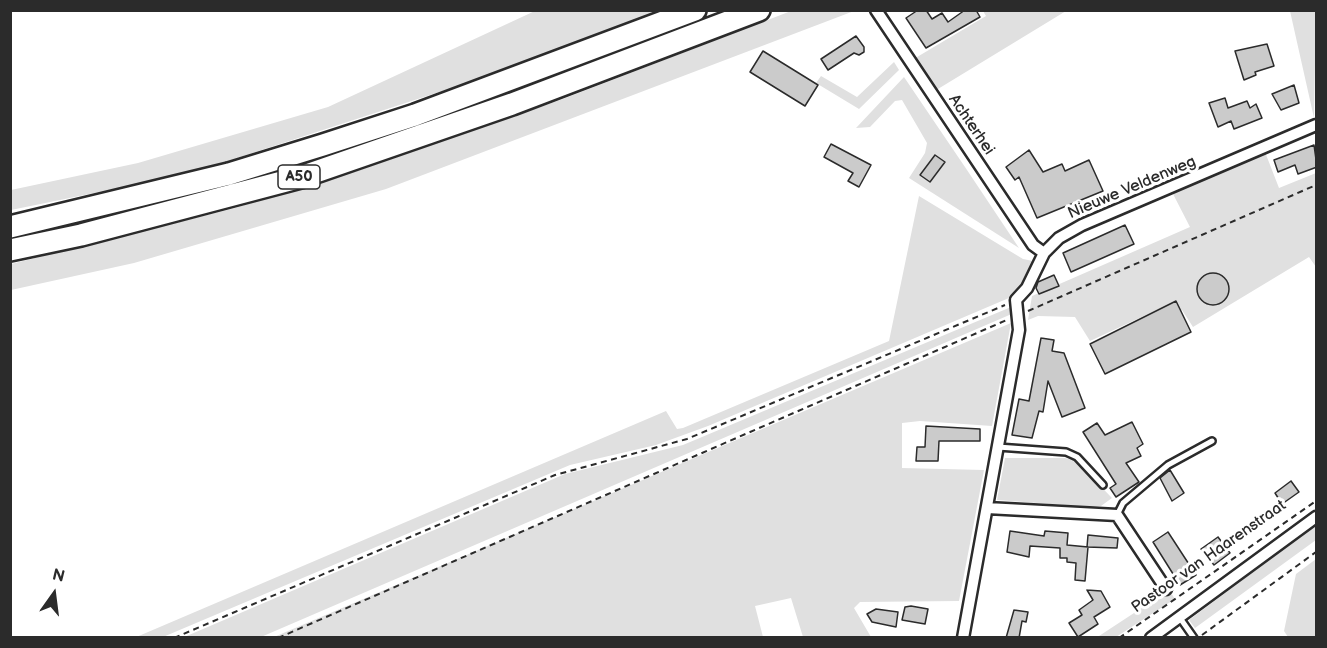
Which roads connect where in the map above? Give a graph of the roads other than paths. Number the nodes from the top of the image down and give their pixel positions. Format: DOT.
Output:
graph roads {
  1 [pos="695,10"];
  2 [pos="759,10"];
  3 [pos="876,10"];
  4 [pos="1317,124"];
  5 [pos="10,221"];
  6 [pos="41,221"];
  7 [pos="10,227"];
  8 [pos="81,235"];
  9 [pos="10,250"];
  10 [pos="1044,253"];
  11 [pos="10,261"];
  12 [pos="1212,441"];
  13 [pos="998,447"];
  14 [pos="1103,485"];
  15 [pos="987,508"];
  16 [pos="1117,515"];
  17 [pos="1317,517"];
  18 [pos="1166,589"];
  19 [pos="1180,618"];
  20 [pos="963,638"];
  21 [pos="1151,638"];
  22 [pos="1196,638"];
  1 -- 6 [label="highway, A50"];
  2 -- 8 [label="highway, A50"];
  3 -- 10 [label="street, Achterhei"];
  4 -- 10 [label="street, Nieuwe Veldenweg"];
  5 -- 6 [label="highway, A50"];
  6 -- 7 [label="highway, A50"];
  8 -- 9 [label="highway, A50"];
  8 -- 11 [label="highway, A50"];
  10 -- 13 [label="street, Nieuwe Veldenweg"];
  12 -- 16 [label="lane"];
  13 -- 14 [label="lane"];
  13 -- 15 [label="street"];
  15 -- 16 [label="street"];
  15 -- 20 [label="street"];
  16 -- 18 [label="street"];
  17 -- 19 [label="street, Pastoor van Haarenstraat"];
  19 -- 21 [label="street, Pastoor van Haarenstraat"];
  19 -- 22 [label="lane"];
}
